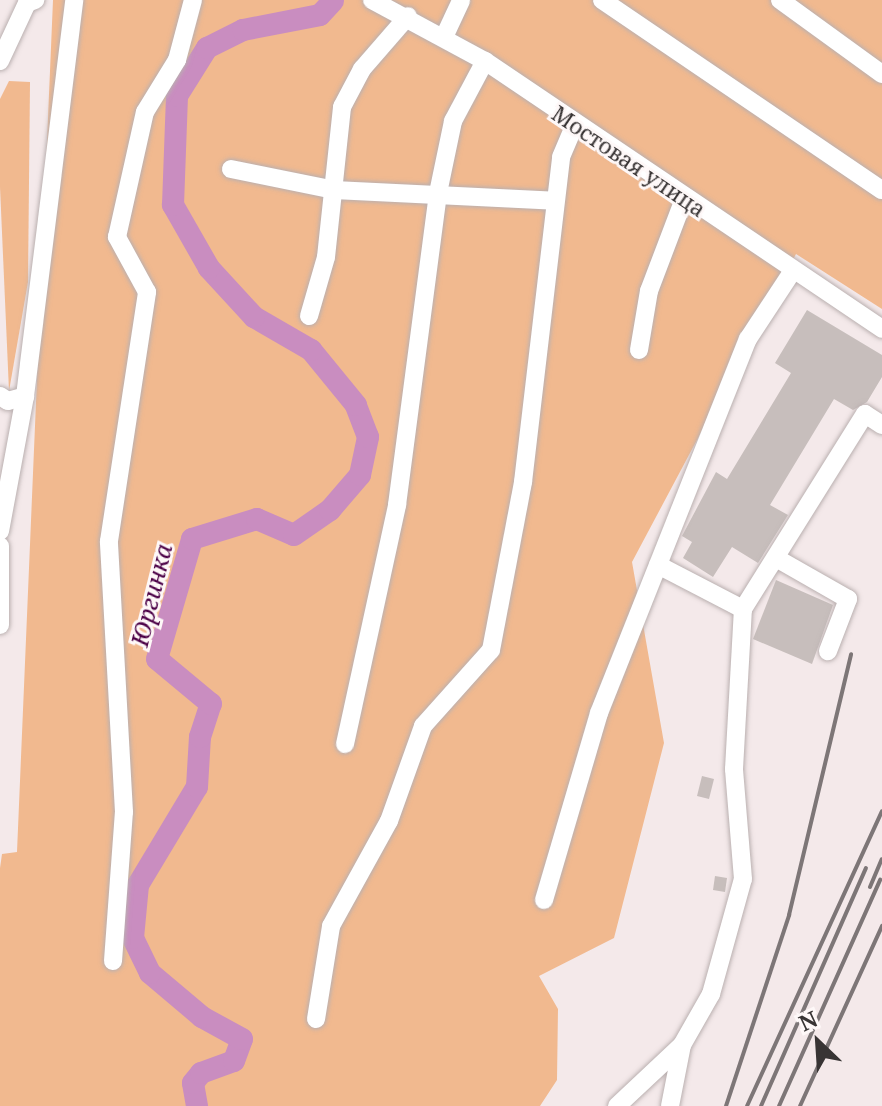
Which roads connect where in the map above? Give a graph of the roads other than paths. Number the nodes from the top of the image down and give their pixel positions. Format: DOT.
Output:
graph roads {
  1 [pos="35,0"];
  2 [pos="74,0"];
  3 [pos="193,0"];
  4 [pos="372,0"];
  5 [pos="461,0"];
  6 [pos="602,0"];
  7 [pos="780,0"];
  8 [pos="408,16"];
  9 [pos="445,35"];
  10 [pos="0,61"];
  11 [pos="485,61"];
  12 [pos="880,66"];
  13 [pos="575,124"];
  14 [pos="231,169"];
  15 [pos="334,190"];
  16 [pos="882,190"];
  17 [pos="438,193"];
  18 [pos="684,199"];
  19 [pos="555,201"];
  20 [pos="792,272"];
  21 [pos="309,316"];
  22 [pos="882,329"];
  23 [pos="639,350"];
  24 [pos="0,396"];
  25 [pos="25,396"];
  26 [pos="882,425"];
  27 [pos="0,531"];
  28 [pos="0,546"];
  29 [pos="776,558"];
  30 [pos="658,565"];
  31 [pos="743,609"];
  32 [pos="0,625"];
  33 [pos="828,651"];
  34 [pos="345,744"];
  35 [pos="544,900"];
  36 [pos="113,961"];
  37 [pos="316,1019"];
  38 [pos="682,1045"];
  39 [pos="617,1106"];
  40 [pos="670,1106"];
  1 -- 10 [label="street"];
  2 -- 25 [label="street"];
  3 -- 36 [label="street"];
  4 -- 8 [label="street, Мостовая улица"];
  5 -- 9 [label="street"];
  6 -- 16 [label="street"];
  7 -- 12 [label="street"];
  8 -- 9 [label="street, Мостовая улица"];
  8 -- 15 [label="street"];
  9 -- 11 [label="street, Мостовая улица"];
  11 -- 13 [label="street, Мостовая улица"];
  11 -- 17 [label="street"];
  13 -- 18 [label="street, Мостовая улица"];
  13 -- 19 [label="street"];
  14 -- 15 [label="street"];
  15 -- 17 [label="street"];
  15 -- 21 [label="street"];
  17 -- 19 [label="street"];
  17 -- 34 [label="street"];
  18 -- 20 [label="street, Мостовая улица"];
  18 -- 23 [label="street"];
  19 -- 37 [label="street"];
  20 -- 22 [label="street, Мостовая улица"];
  20 -- 30 [label="street"];
  24 -- 25 [label="street"];
  25 -- 27 [label="street"];
  26 -- 29 [label="street"];
  28 -- 32 [label="street"];
  29 -- 31 [label="street"];
  29 -- 33 [label="street"];
  30 -- 31 [label="street"];
  30 -- 35 [label="street"];
  31 -- 38 [label="street"];
  38 -- 39 [label="street"];
  38 -- 40 [label="street"];
}
